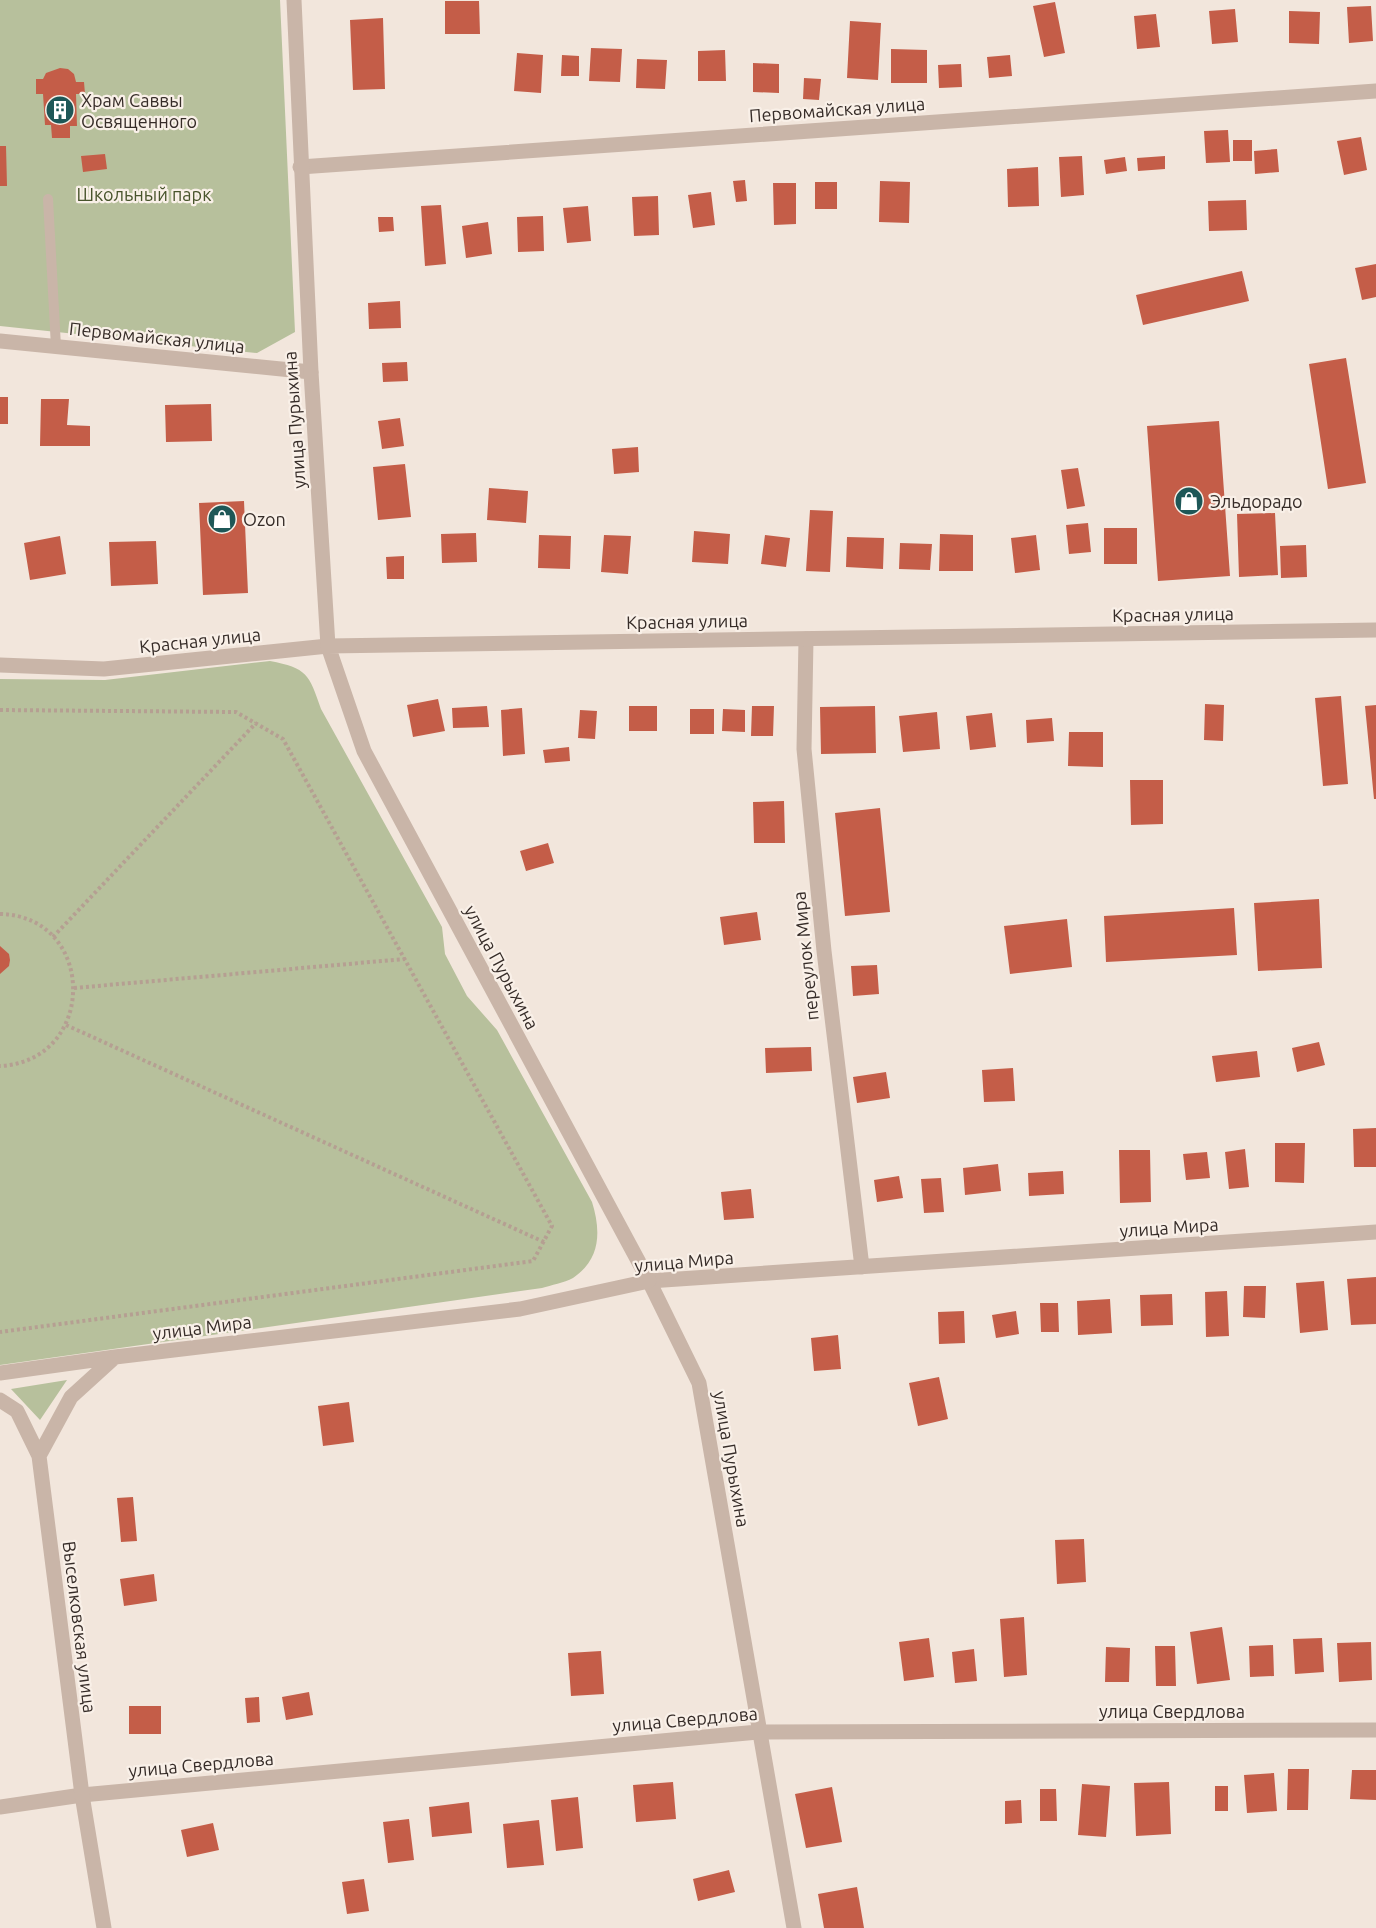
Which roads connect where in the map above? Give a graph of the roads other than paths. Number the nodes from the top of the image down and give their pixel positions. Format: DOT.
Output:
graph roads {
  1 [pos="294,0"];
  2 [pos="1376,91"];
  3 [pos="300,167"];
  4 [pos="48,199"];
  5 [pos="0,341"];
  6 [pos="56,347"];
  7 [pos="310,372"];
  8 [pos="1376,630"];
  9 [pos="806,639"];
  10 [pos="328,646"];
  11 [pos="0,665"];
  12 [pos="1376,1232"];
  13 [pos="862,1267"];
  14 [pos="649,1281"];
  15 [pos="115,1357"];
  16 [pos="0,1373"];
  17 [pos="0,1400"];
  18 [pos="39,1456"];
  19 [pos="1376,1730"];
  20 [pos="758,1732"];
  21 [pos="82,1795"];
  22 [pos="0,1807"];
  23 [pos="104,1928"];
  24 [pos="794,1928"];
  1 -- 3 [label="street, улица Пурыхина"];
  2 -- 3 [label="street, Первомайская улица"];
  3 -- 7 [label="street, улица Пурыхина"];
  4 -- 6 [label="lane"];
  5 -- 6 [label="street, Первомайская улица"];
  6 -- 7 [label="street, Первомайская улица"];
  7 -- 10 [label="street, улица Пурыхина"];
  8 -- 9 [label="street, Красная улица"];
  9 -- 10 [label="street, Красная улица"];
  9 -- 13 [label="street, переулок Мира"];
  10 -- 11 [label="street, Красная улица"];
  10 -- 14 [label="street, улица Пурыхина"];
  12 -- 13 [label="street, улица Мира"];
  13 -- 14 [label="street, улица Мира"];
  14 -- 15 [label="street, улица Мира"];
  14 -- 20 [label="street, улица Пурыхина"];
  15 -- 16 [label="street, улица Мира"];
  15 -- 18 [label="street"];
  17 -- 18 [label="street, Выселковская улица"];
  18 -- 21 [label="street, Выселковская улица"];
  19 -- 20 [label="street, улица Свердлова"];
  20 -- 21 [label="street, улица Свердлова"];
  20 -- 24 [label="street, улица Пурыхина"];
  21 -- 22 [label="street, улица Свердлова"];
  21 -- 23 [label="street, Выселковская улица"];
}
